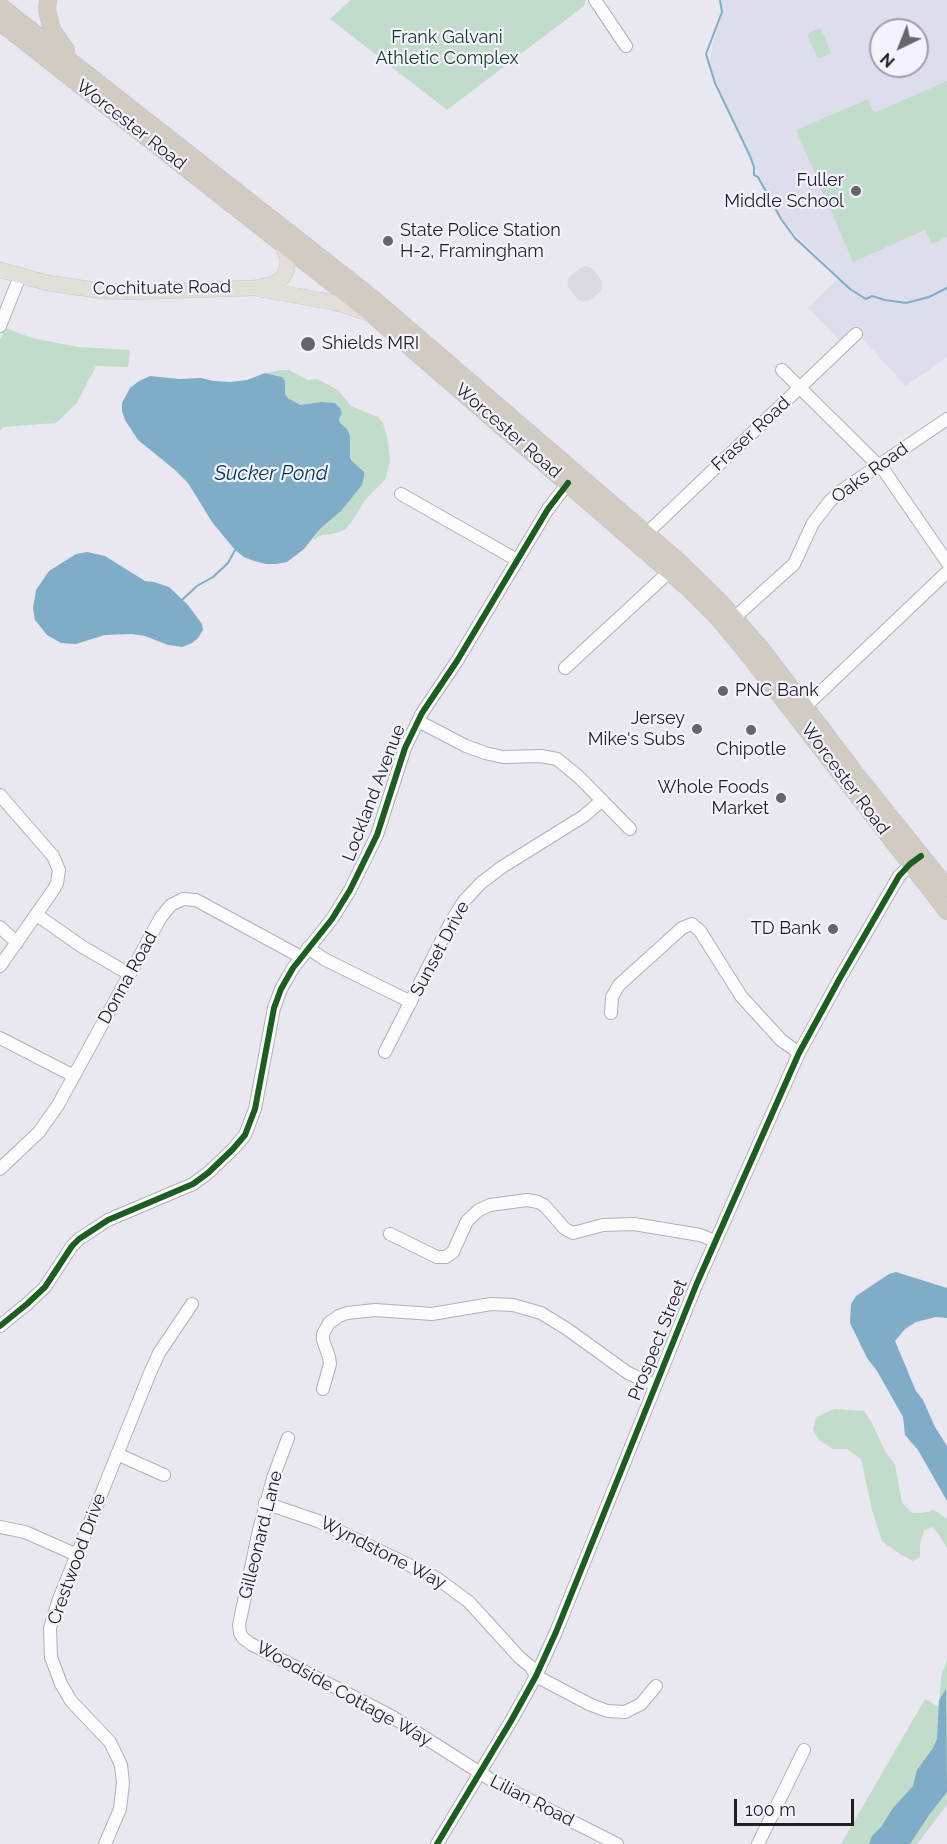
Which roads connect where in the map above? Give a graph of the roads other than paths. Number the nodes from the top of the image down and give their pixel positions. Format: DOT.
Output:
graph roads {
  1 [pos="48,0"];
  2 [pos="595,0"];
  3 [pos="0,6"];
  4 [pos="0,22"];
  5 [pos="626,46"];
  6 [pos="96,81"];
  7 [pos="282,243"];
  8 [pos="0,270"];
  9 [pos="20,276"];
  10 [pos="254,288"];
  11 [pos="374,316"];
  12 [pos="0,326"];
  13 [pos="856,334"];
  14 [pos="782,370"];
  15 [pos="800,388"];
  16 [pos="947,419"];
  17 [pos="878,465"];
  18 [pos="568,483"];
  19 [pos="401,494"];
  20 [pos="646,534"];
  21 [pos="517,560"];
  22 [pos="947,562"];
  23 [pos="670,571"];
  24 [pos="947,572"];
  25 [pos="734,618"];
  26 [pos="565,668"];
  27 [pos="806,706"];
  28 [pos="418,721"];
  29 [pos="0,795"];
  30 [pos="602,800"];
  31 [pos="630,829"];
  32 [pos="916,860"];
  33 [pos="947,888"];
  34 [pos="947,911"];
  35 [pos="37,915"];
  36 [pos="0,927"];
  37 [pos="17,943"];
  38 [pos="305,952"];
  39 [pos="0,966"];
  40 [pos="129,974"];
  41 [pos="411,1002"];
  42 [pos="611,1013"];
  43 [pos="0,1038"];
  44 [pos="385,1052"];
  45 [pos="799,1053"];
  46 [pos="74,1076"];
  47 [pos="0,1170"];
  48 [pos="390,1234"];
  49 [pos="715,1241"];
  50 [pos="192,1304"];
  51 [pos="0,1326"];
  52 [pos="655,1385"];
  53 [pos="323,1389"];
  54 [pos="288,1438"];
  55 [pos="117,1454"];
  56 [pos="164,1474"];
  57 [pos="266,1503"];
  58 [pos="0,1527"];
  59 [pos="77,1555"];
  60 [pos="240,1633"];
  61 [pos="536,1676"];
  62 [pos="656,1686"];
  63 [pos="804,1750"];
  64 [pos="480,1774"];
  65 [pos="105,1844"];
  66 [pos="437,1844"];
  67 [pos="617,1844"];
  68 [pos="758,1844"];
  1 -- 6 [label="highway"];
  2 -- 5 [label="street"];
  3 -- 6 [label="highway, Worcester Road"];
  4 -- 7 [label="highway, Worcester Road"];
  6 -- 20 [label="highway, Worcester Road"];
  7 -- 10 [label="main road, Cochituate Road"];
  7 -- 11 [label="highway, Worcester Road"];
  8 -- 9 [label="main road, Cochituate Road"];
  9 -- 10 [label="main road, Cochituate Road"];
  9 -- 12 [label="street"];
  10 -- 11 [label="main road, Cochituate Road"];
  11 -- 18 [label="highway, Worcester Road"];
  13 -- 15 [label="street, Fraser Road"];
  14 -- 15 [label="street"];
  15 -- 17 [label="street"];
  15 -- 20 [label="street, Fraser Road"];
  16 -- 17 [label="street, Oaks Road"];
  17 -- 22 [label="street"];
  17 -- 25 [label="street, Oaks Road"];
  18 -- 21 [label="street, Lockland Avenue"];
  18 -- 23 [label="highway, Worcester Road"];
  19 -- 21 [label="street"];
  20 -- 25 [label="highway, Worcester Road"];
  21 -- 28 [label="street, Lockland Avenue"];
  23 -- 26 [label="street"];
  23 -- 32 [label="highway, Worcester Road"];
  24 -- 27 [label="street"];
  25 -- 27 [label="highway, Worcester Road"];
  27 -- 32 [label="highway, Worcester Road"];
  28 -- 30 [label="street"];
  28 -- 38 [label="street, Lockland Avenue"];
  29 -- 35 [label="street"];
  30 -- 31 [label="street"];
  30 -- 41 [label="street, Sunset Drive"];
  32 -- 33 [label="highway, Worcester Road"];
  32 -- 34 [label="highway, Worcester Road"];
  32 -- 45 [label="street, Prospect Street"];
  35 -- 37 [label="street"];
  35 -- 40 [label="street"];
  36 -- 37 [label="street"];
  37 -- 39 [label="street"];
  38 -- 40 [label="street, Donna Road"];
  38 -- 41 [label="street"];
  38 -- 51 [label="street, Lockland Avenue"];
  40 -- 46 [label="street, Donna Road"];
  41 -- 44 [label="street, Sunset Drive"];
  42 -- 45 [label="street"];
  43 -- 46 [label="street"];
  45 -- 49 [label="street, Prospect Street"];
  46 -- 47 [label="street, Donna Road"];
  48 -- 49 [label="street"];
  49 -- 52 [label="street, Prospect Street"];
  50 -- 55 [label="street, Crestwood Drive"];
  52 -- 53 [label="street"];
  52 -- 61 [label="street, Prospect Street"];
  54 -- 57 [label="street, Gilleonard Lane"];
  55 -- 56 [label="street"];
  55 -- 59 [label="street, Crestwood Drive"];
  57 -- 60 [label="street, Gilleonard Lane"];
  57 -- 61 [label="street, Wyndstone Way"];
  58 -- 59 [label="street"];
  59 -- 65 [label="street, Crestwood Drive"];
  60 -- 64 [label="street, Woodside Cottage Way"];
  61 -- 62 [label="street"];
  61 -- 64 [label="street, Prospect Street"];
  63 -- 68 [label="street"];
  64 -- 66 [label="street, Prospect Street"];
  64 -- 67 [label="street, Lilian Road"];
}
